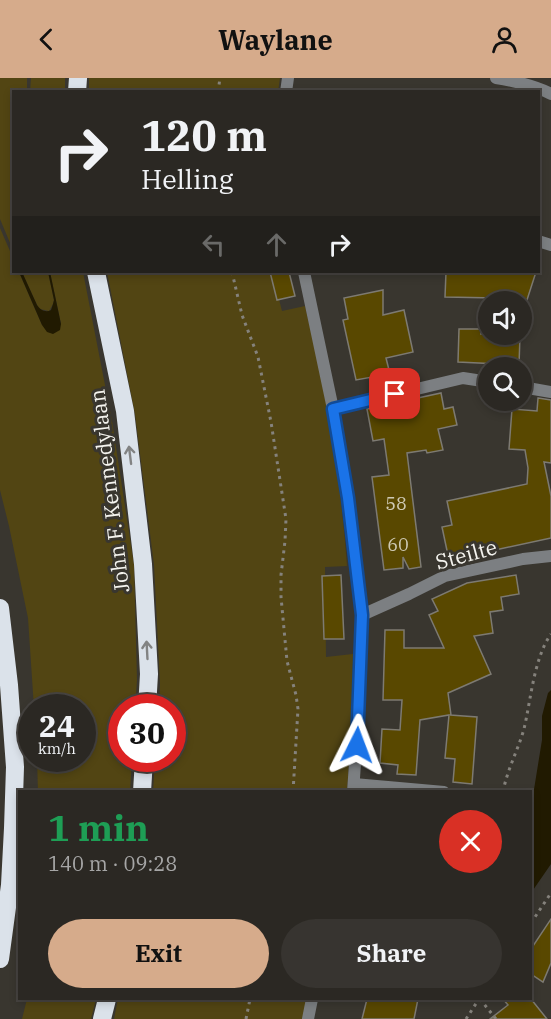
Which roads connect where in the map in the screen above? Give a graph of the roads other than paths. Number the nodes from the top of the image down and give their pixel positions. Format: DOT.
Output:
graph roads {
  1 [pos="496,78"];
  2 [pos="551,94"];
  3 [pos="96,273"];
  4 [pos="304,273"];
  5 [pos="478,380"];
  6 [pos="532,389"];
  7 [pos="551,392"];
  8 [pos="333,409"];
  9 [pos="551,556"];
  10 [pos="0,608"];
  11 [pos="362,615"];
  12 [pos="147,694"];
  13 [pos="143,772"];
  14 [pos="354,788"];
  15 [pos="142,790"];
  16 [pos="399,790"];
  17 [pos="0,959"];
  18 [pos="107,1000"];
  19 [pos="312,1000"];
  20 [pos="102,1019"];
  21 [pos="308,1019"];
  1 -- 2 [label="street"];
  12 -- 3 [label="highway, John F. Kennedylaan, one-way"];
  4 -- 8 [label="street"];
  5 -- 8 [label="street"];
  6 -- 7 [label="street"];
  8 -- 11 [label="street"];
  9 -- 11 [label="street, Steilte"];
  10 -- 17 [label="highway"];
  11 -- 14 [label="street"];
  13 -- 15 [label="highway"];
  14 -- 16 [label="street"];
  18 -- 20 [label="highway"];
  19 -- 21 [label="street"];
}
